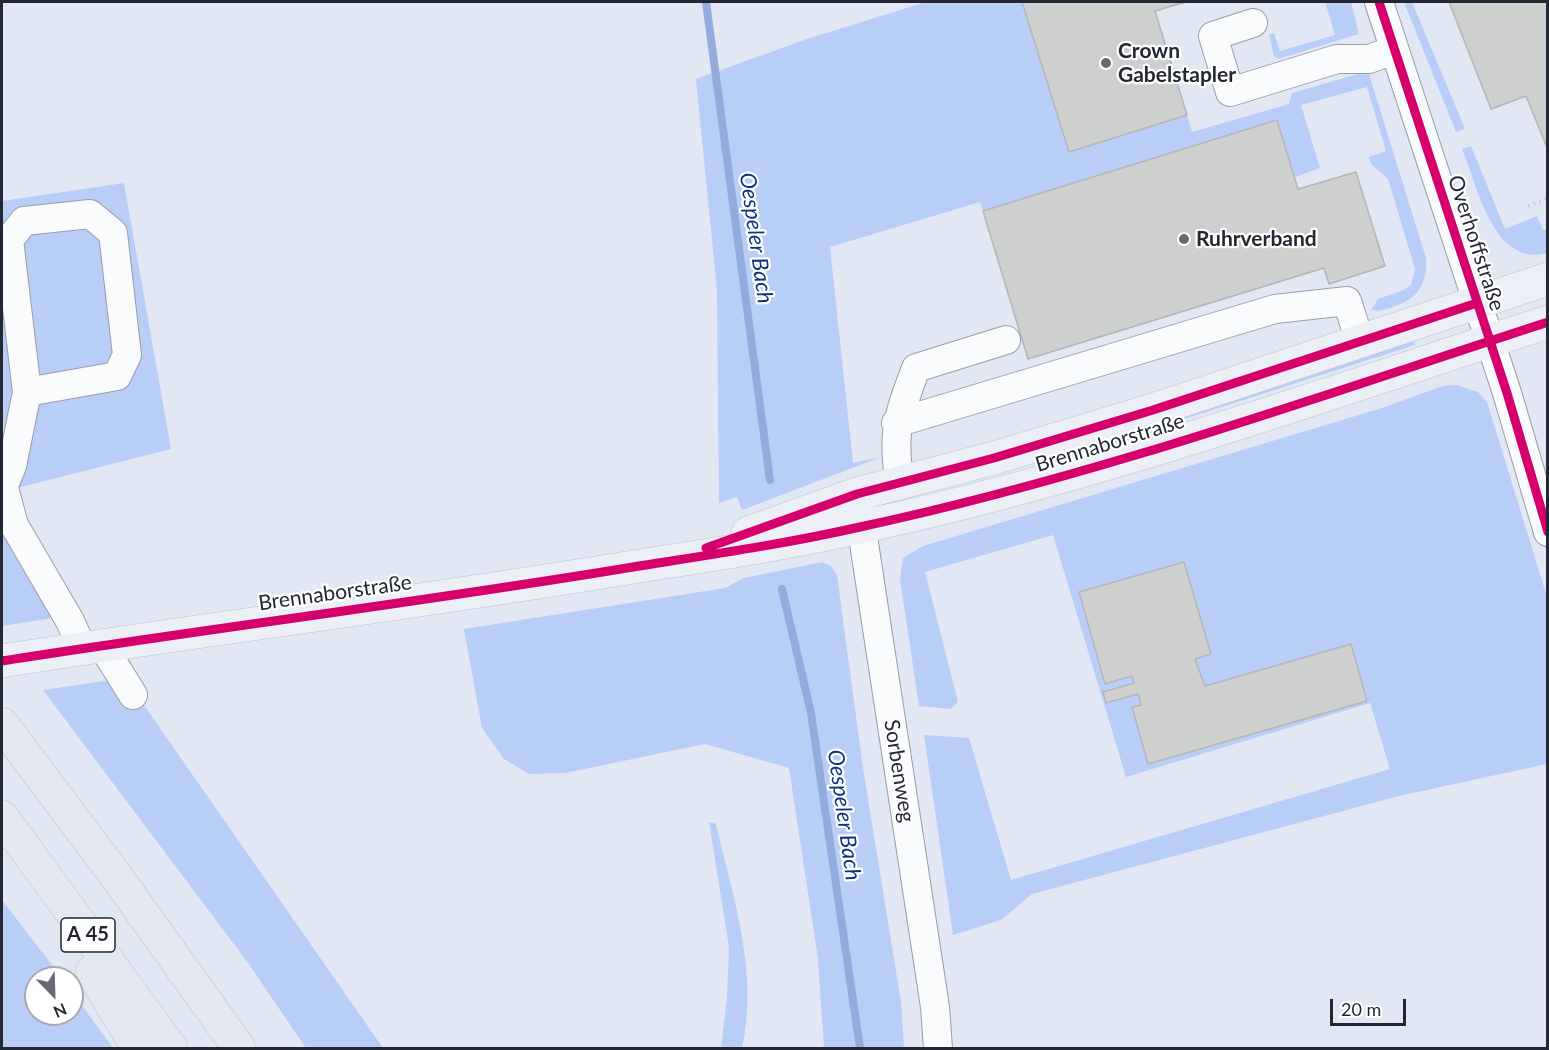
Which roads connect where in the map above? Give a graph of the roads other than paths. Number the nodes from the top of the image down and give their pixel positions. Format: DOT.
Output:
graph roads {
  1 [pos="1379,2"];
  2 [pos="1253,23"];
  3 [pos="1394,50"];
  4 [pos="1548,279"];
  5 [pos="1477,303"];
  6 [pos="1548,322"];
  7 [pos="1006,340"];
  8 [pos="1490,341"];
  9 [pos="1360,342"];
  10 [pos="27,392"];
  11 [pos="896,423"];
  12 [pos="900,483"];
  13 [pos="2,484"];
  14 [pos="857,494"];
  15 [pos="861,527"];
  16 [pos="1548,532"];
  17 [pos="674,561"];
  18 [pos="92,646"];
  19 [pos="2,661"];
  20 [pos="133,695"];
  21 [pos="4,728"];
  22 [pos="4,820"];
  23 [pos="138,1048"];
  24 [pos="171,1048"];
  25 [pos="239,1048"];
  26 [pos="938,1048"];
  1 -- 3 [label="street, Overhoffstraße"];
  2 -- 3 [label="street"];
  3 -- 5 [label="street, Overhoffstraße"];
  4 -- 5 [label="main road, Brennaborstraße"];
  5 -- 8 [label="street, Overhoffstraße"];
  5 -- 9 [label="main road, Brennaborstraße"];
  6 -- 8 [label="main road, Brennaborstraße"];
  7 -- 11 [label="street"];
  8 -- 15 [label="main road, Brennaborstraße"];
  8 -- 16 [label="street, Overhoffstraße"];
  9 -- 11 [label="street"];
  9 -- 12 [label="main road, Brennaborstraße"];
  10 -- 10 [label="street"];
  10 -- 13 [label="street"];
  11 -- 12 [label="street"];
  12 -- 14 [label="main road, Brennaborstraße"];
  13 -- 18 [label="street"];
  14 -- 15 [label="street, Sorbenweg"];
  14 -- 17 [label="main road, Brennaborstraße"];
  15 -- 17 [label="main road, Brennaborstraße"];
  15 -- 26 [label="street, Sorbenweg"];
  17 -- 18 [label="main road, Brennaborstraße"];
  18 -- 19 [label="main road, Brennaborstraße"];
  18 -- 20 [label="street"];
  21 -- 25 [label="highway, A 45"];
  22 -- 23 [label="highway"];
  22 -- 24 [label="highway, A 45"];
}
